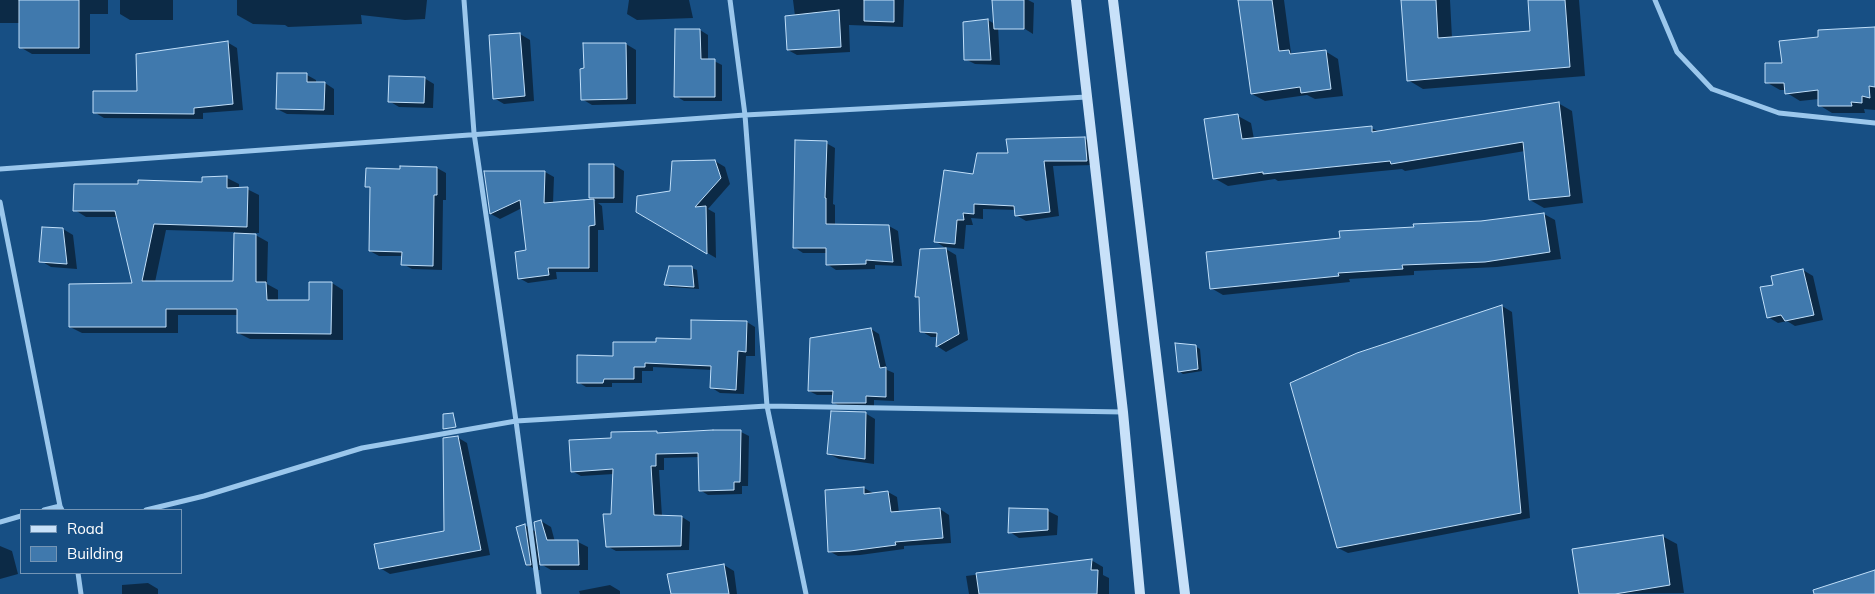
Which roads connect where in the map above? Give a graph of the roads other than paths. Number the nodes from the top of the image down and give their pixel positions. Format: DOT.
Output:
graph roads {
  1 [pos="464,0"];
  2 [pos="730,0"];
  3 [pos="1076,0"];
  4 [pos="1113,0"];
  5 [pos="1655,0"];
  6 [pos="1087,97"];
  7 [pos="745,115"];
  8 [pos="1875,123"];
  9 [pos="474,133"];
  10 [pos="0,169"];
  11 [pos="0,202"];
  12 [pos="767,406"];
  13 [pos="1123,412"];
  14 [pos="516,421"];
  15 [pos="61,508"];
  16 [pos="150,509"];
  17 [pos="20,516"];
  18 [pos="0,522"];
  19 [pos="78,574"];
  20 [pos="81,594"];
  21 [pos="539,594"];
  22 [pos="806,594"];
  23 [pos="1140,594"];
  24 [pos="1185,594"];
  1 -- 9 [label="street"];
  2 -- 7 [label="street"];
  3 -- 6 [label="main road"];
  4 -- 24 [label="main road"];
  5 -- 8 [label="street"];
  6 -- 7 [label="street"];
  6 -- 13 [label="main road"];
  7 -- 9 [label="street"];
  7 -- 12 [label="street"];
  9 -- 10 [label="street"];
  9 -- 14 [label="street"];
  11 -- 15 [label="street"];
  12 -- 13 [label="street"];
  12 -- 14 [label="street"];
  12 -- 22 [label="street"];
  13 -- 23 [label="main road"];
  14 -- 16 [label="street"];
  14 -- 21 [label="street"];
  17 -- 18 [label="street"];
  19 -- 20 [label="street"];
}
